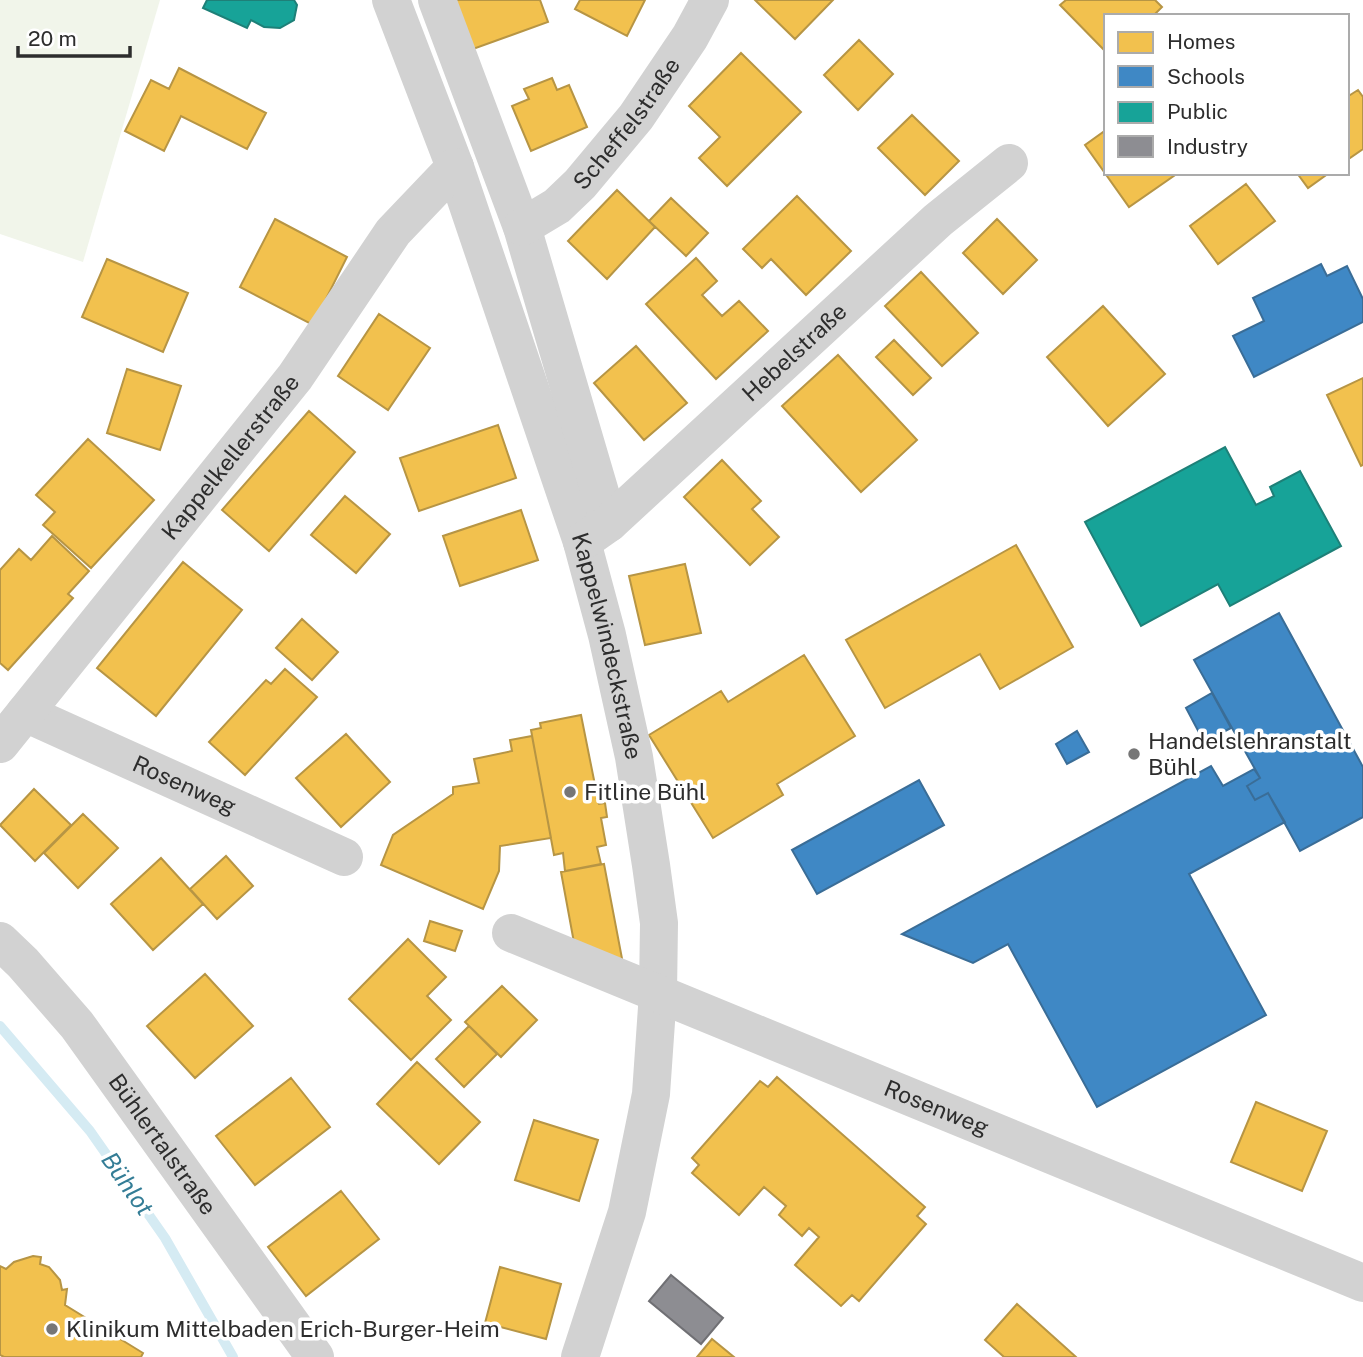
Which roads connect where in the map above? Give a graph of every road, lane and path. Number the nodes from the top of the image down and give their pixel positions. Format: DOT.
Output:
graph roads {
  1 [pos="391,0"];
  2 [pos="437,0"];
  3 [pos="710,0"];
  4 [pos="1009,163"];
  5 [pos="455,166"];
  6 [pos="522,227"];
  7 [pos="596,532"];
  8 [pos="25,713"];
  9 [pos="0,744"];
  10 [pos="344,857"];
  11 [pos="511,933"];
  12 [pos="0,942"];
  13 [pos="658,993"];
  14 [pos="1363,1283"];
  15 [pos="315,1357"];
  16 [pos="580,1357"];
  1 -- 5 [label="street, Kappelwindeckstraße"];
  2 -- 6 [label="street, Kappelwindeckstraße"];
  3 -- 6 [label="street, Scheffelstraße"];
  4 -- 7 [label="street, Hebelstraße"];
  5 -- 7 [label="street, Kappelwindeckstraße"];
  5 -- 8 [label="street, Kappelkellerstraße"];
  6 -- 7 [label="street, Kappelwindeckstraße"];
  7 -- 13 [label="street, Kappelwindeckstraße"];
  8 -- 9 [label="street, Kappelkellerstraße"];
  8 -- 10 [label="street, Rosenweg"];
  11 -- 13 [label="street, Rosenweg"];
  12 -- 15 [label="street, Bühlertalstraße"];
  13 -- 14 [label="street, Rosenweg"];
  13 -- 16 [label="street, Kappelwindeckstraße"];
}
